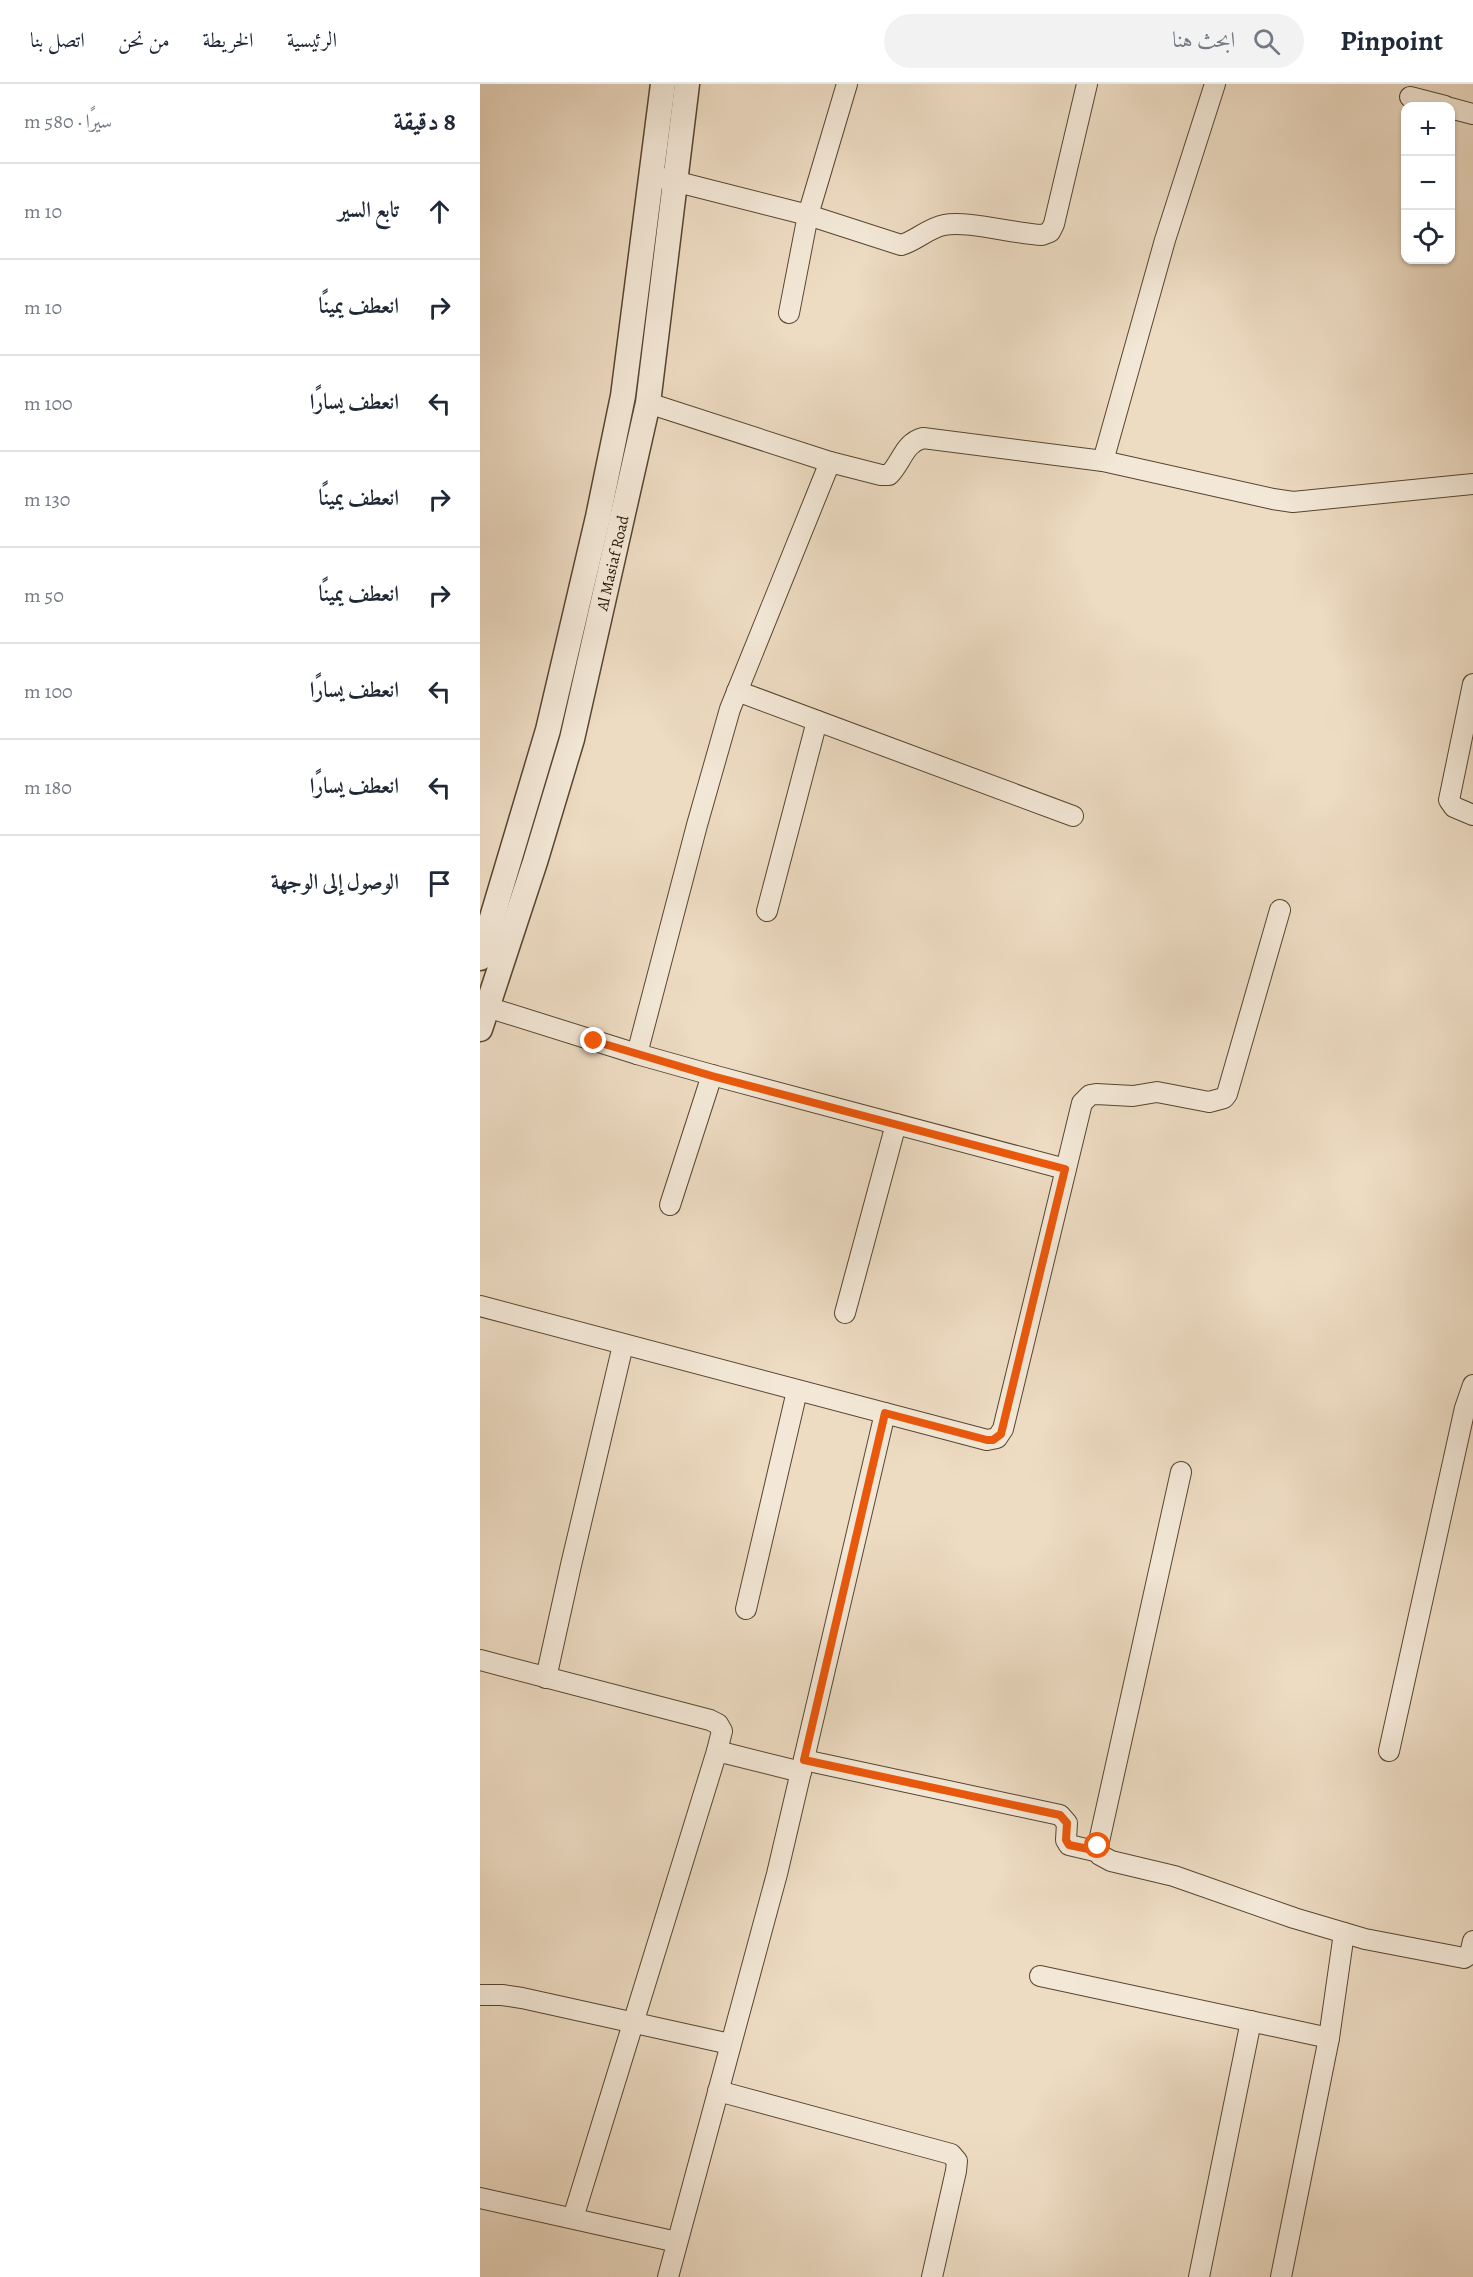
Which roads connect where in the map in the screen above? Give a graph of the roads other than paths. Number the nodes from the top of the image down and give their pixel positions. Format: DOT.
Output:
graph roads {
  1 [pos="663,84"];
  2 [pos="687,84"];
  3 [pos="847,84"];
  4 [pos="1087,84"];
  5 [pos="1215,84"];
  6 [pos="1410,97"];
  7 [pos="1429,102"];
  8 [pos="1455,109"];
  9 [pos="1473,114"];
  10 [pos="651,175"];
  11 [pos="674,180"];
  12 [pos="808,215"];
  13 [pos="789,313"];
  14 [pos="648,403"];
  15 [pos="1103,461"];
  16 [pos="830,462"];
  17 [pos="1473,484"];
  18 [pos="1473,684"];
  19 [pos="737,691"];
  20 [pos="817,721"];
  21 [pos="1473,815"];
  22 [pos="1073,816"];
  23 [pos="1280,910"];
  24 [pos="767,911"];
  25 [pos="480,958"];
  26 [pos="484,1018"];
  27 [pos="637,1054"];
  28 [pos="712,1076"];
  29 [pos="896,1124"];
  30 [pos="1065,1169"];
  31 [pos="670,1205"];
  32 [pos="480,1306"];
  33 [pos="845,1313"];
  34 [pos="623,1345"];
  35 [pos="1473,1385"];
  36 [pos="797,1391"];
  37 [pos="885,1413"];
  38 [pos="1181,1472"];
  39 [pos="746,1609"];
  40 [pos="480,1660"];
  41 [pos="546,1678"];
  42 [pos="1389,1750"];
  43 [pos="717,1751"];
  44 [pos="802,1766"];
  45 [pos="1098,1851"];
  46 [pos="1344,1933"];
  47 [pos="1473,1941"];
  48 [pos="1040,1976"];
  49 [pos="480,1995"];
  50 [pos="1251,2021"];
  51 [pos="633,2023"];
  52 [pos="1329,2038"];
  53 [pos="730,2044"];
  54 [pos="718,2091"];
  55 [pos="480,2198"];
  56 [pos="573,2218"];
  57 [pos="677,2242"];
  58 [pos="668,2277"];
  59 [pos="932,2277"];
  60 [pos="1198,2277"];
  61 [pos="1281,2277"];
  1 -- 10 [label="street, Al Masiaf Road"];
  2 -- 11 [label="street, Al Masiaf Road"];
  3 -- 12 [label="street"];
  4 -- 12 [label="street"];
  5 -- 15 [label="street"];
  6 -- 7 [label="street"];
  8 -- 9 [label="street"];
  10 -- 11 [label="street"];
  10 -- 25 [label="street, Al Masiaf Road"];
  11 -- 12 [label="street"];
  11 -- 14 [label="street, Al Masiaf Road"];
  12 -- 13 [label="street"];
  14 -- 16 [label="street"];
  14 -- 26 [label="street, Al Masiaf Road"];
  15 -- 16 [label="street"];
  15 -- 17 [label="street"];
  16 -- 19 [label="street"];
  18 -- 21 [label="street"];
  19 -- 20 [label="street"];
  19 -- 27 [label="street"];
  20 -- 22 [label="street"];
  20 -- 24 [label="street"];
  23 -- 30 [label="street"];
  26 -- 27 [label="street"];
  27 -- 28 [label="street"];
  28 -- 29 [label="street"];
  28 -- 31 [label="street"];
  29 -- 30 [label="street"];
  29 -- 33 [label="street"];
  30 -- 37 [label="street"];
  32 -- 34 [label="street"];
  34 -- 36 [label="street"];
  34 -- 41 [label="street"];
  35 -- 42 [label="street"];
  36 -- 37 [label="street"];
  36 -- 39 [label="street"];
  37 -- 44 [label="street"];
  38 -- 45 [label="street"];
  40 -- 41 [label="street"];
  41 -- 43 [label="street"];
  43 -- 44 [label="street"];
  43 -- 51 [label="street"];
  44 -- 45 [label="street"];
  44 -- 53 [label="street"];
  45 -- 46 [label="street"];
  46 -- 47 [label="street"];
  46 -- 52 [label="street"];
  48 -- 50 [label="street"];
  49 -- 51 [label="street"];
  50 -- 52 [label="street"];
  50 -- 60 [label="street"];
  51 -- 53 [label="street"];
  51 -- 56 [label="street"];
  52 -- 61 [label="street"];
  53 -- 54 [label="street"];
  54 -- 57 [label="street"];
  54 -- 59 [label="street"];
  55 -- 56 [label="street"];
  56 -- 57 [label="street"];
  57 -- 58 [label="street"];
}
